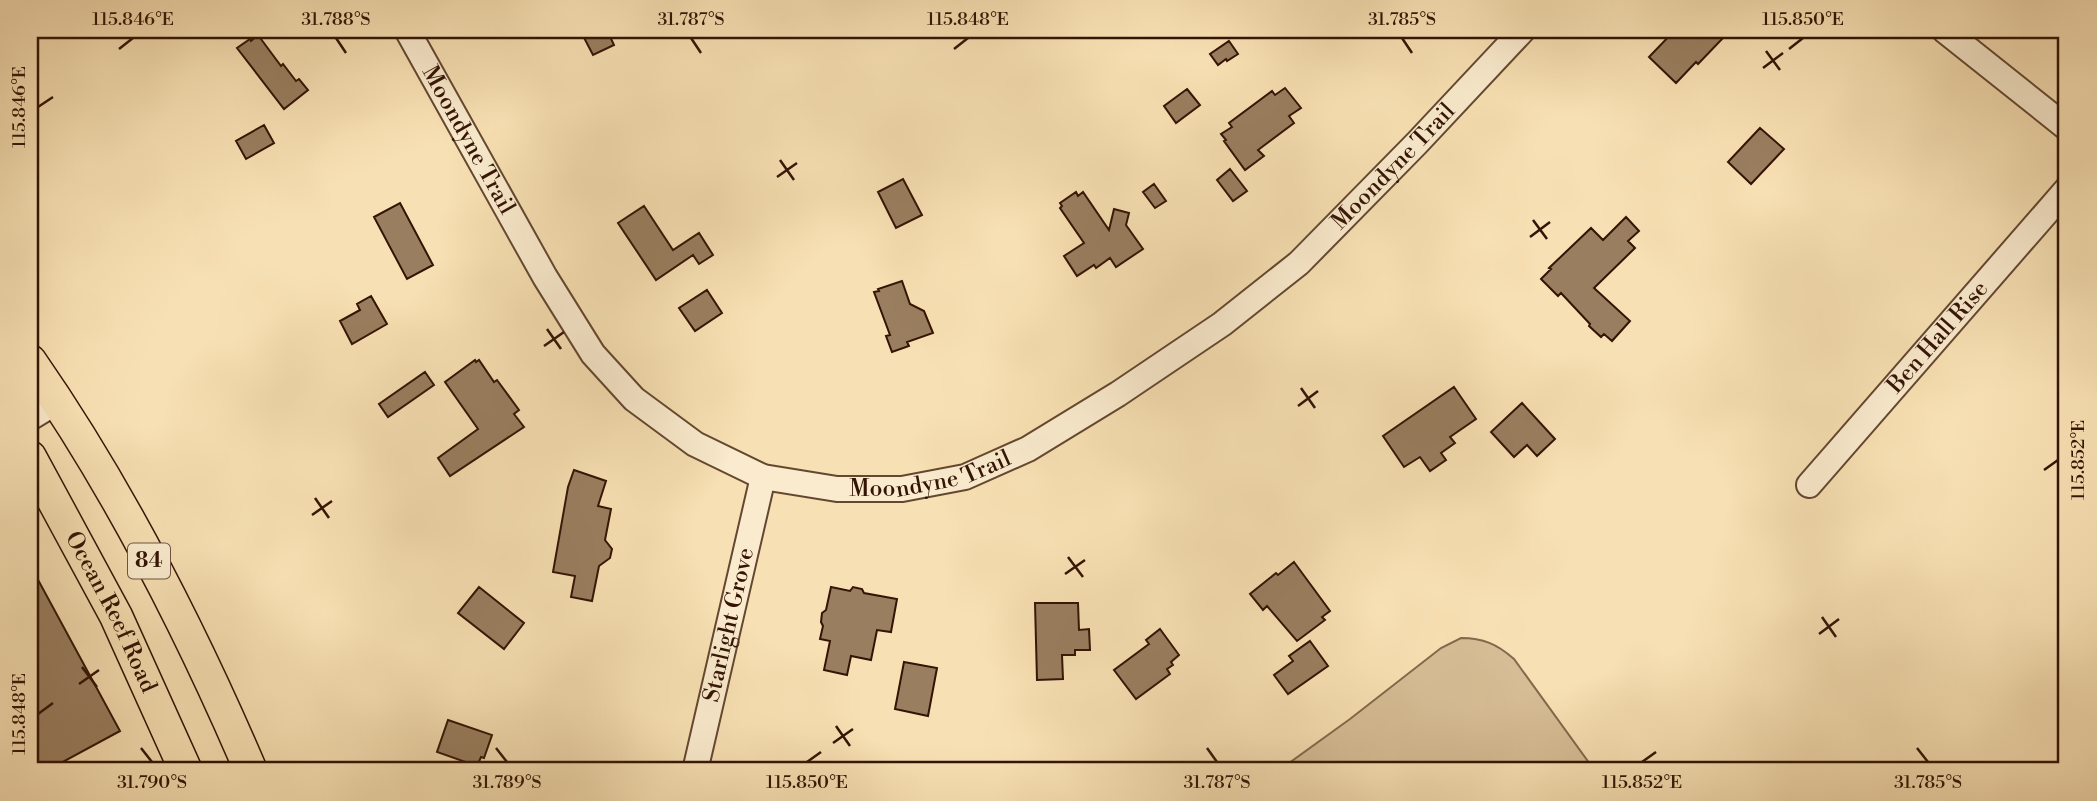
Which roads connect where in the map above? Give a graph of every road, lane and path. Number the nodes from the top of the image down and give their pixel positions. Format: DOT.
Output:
graph roads {
  1 [pos="407,30"];
  2 [pos="1523,30"];
  3 [pos="1944,30"];
  4 [pos="2067,128"];
  5 [pos="2067,189"];
  6 [pos="32,370"];
  7 [pos="58,401"];
  8 [pos="30,418"];
  9 [pos="30,457"];
  10 [pos="764,477"];
  11 [pos="1809,485"];
  12 [pos="30,502"];
  13 [pos="96,579"];
  14 [pos="186,771"];
  15 [pos="251,771"];
  16 [pos="695,771"];
  1 -- 10 [label="street, Moondyne Trail"];
  2 -- 10 [label="street, Moondyne Trail"];
  3 -- 4 [label="street"];
  5 -- 11 [label="street, Ben Hall Rise"];
  6 -- 7 [label="main road, 84"];
  7 -- 8 [label="street"];
  7 -- 15 [label="main road, 84"];
  9 -- 13 [label="main road, Ocean Reef Road / 84"];
  10 -- 16 [label="street, Starlight Grove"];
  12 -- 13 [label="main road"];
  13 -- 14 [label="main road, Ocean Reef Road / 84"];
}
